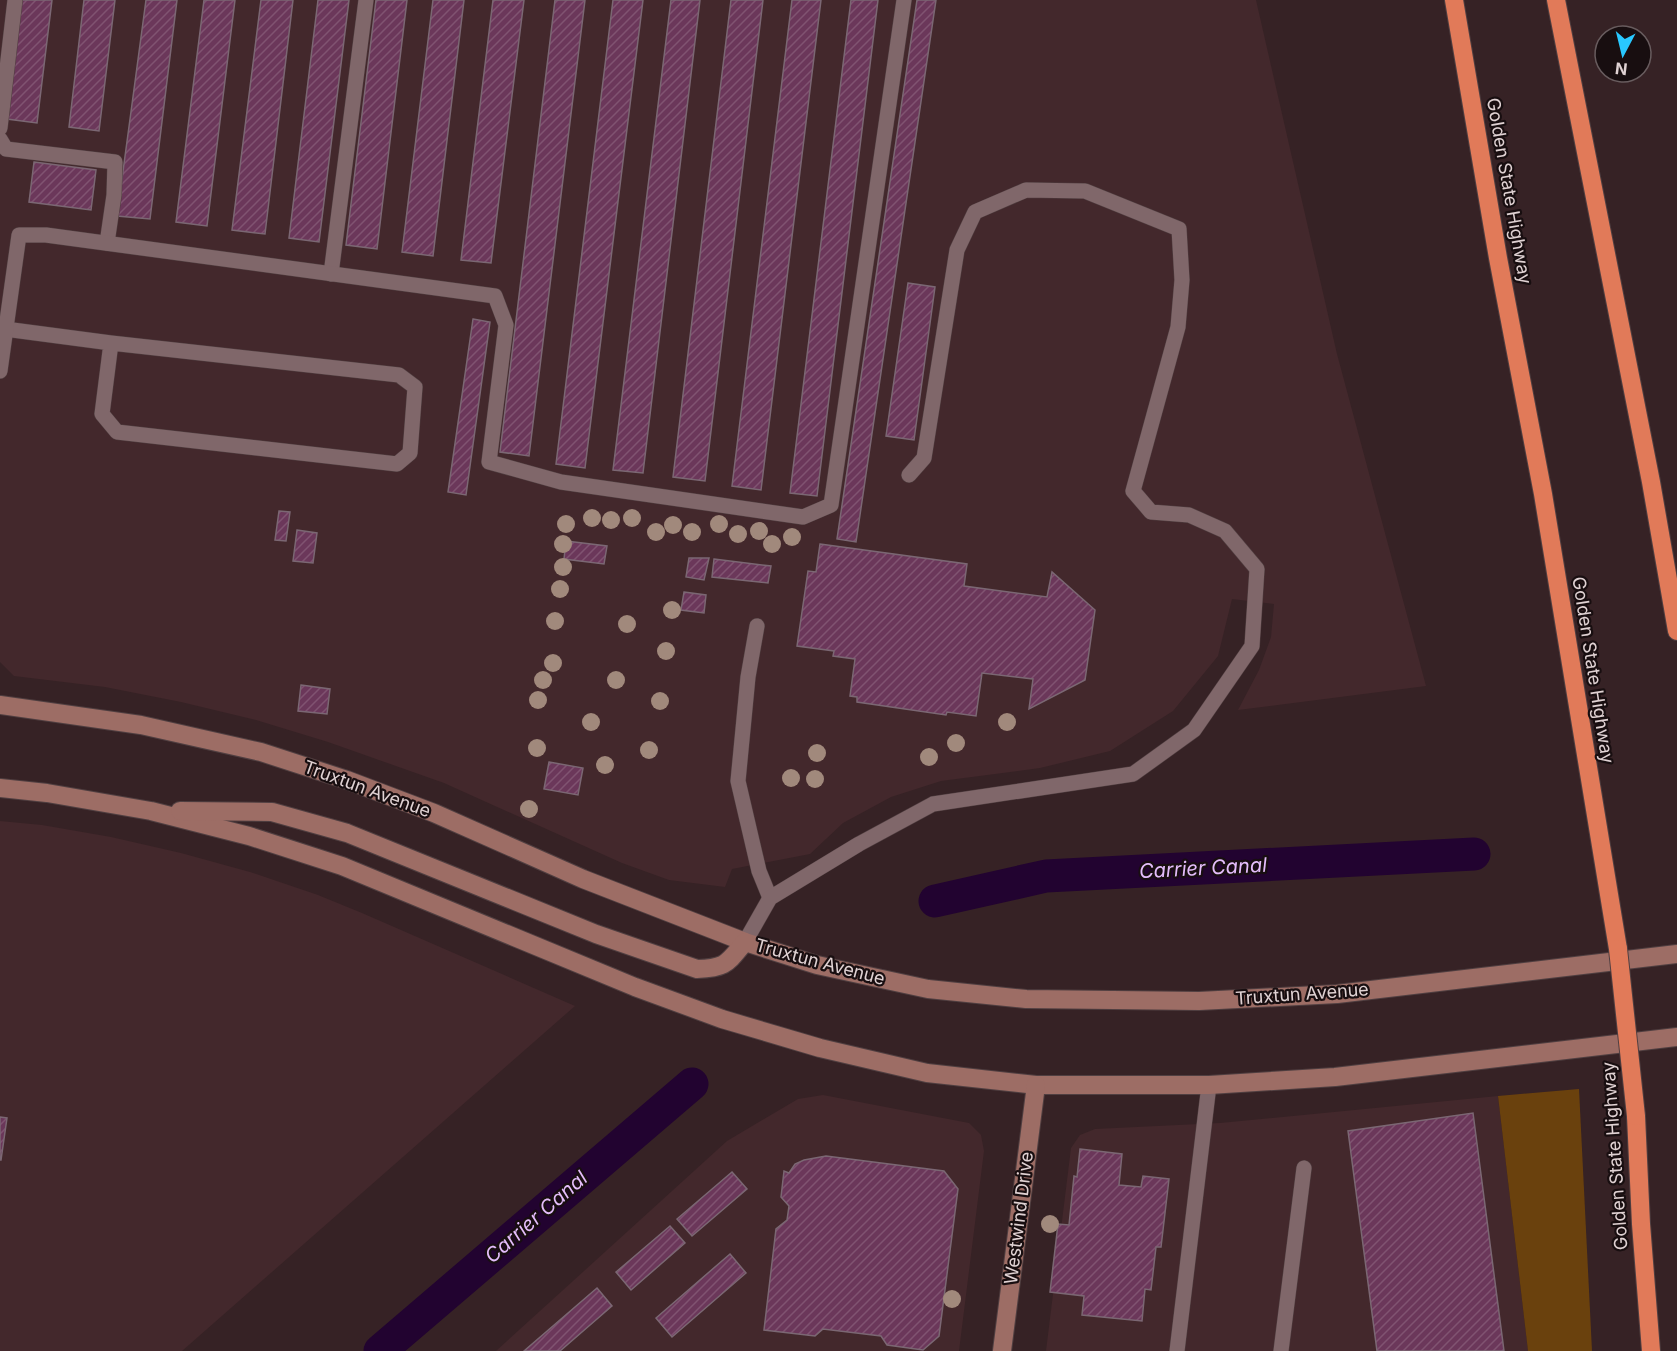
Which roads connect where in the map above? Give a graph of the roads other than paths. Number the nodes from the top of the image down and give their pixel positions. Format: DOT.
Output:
graph roads {
  1 [pos="15,0"];
  2 [pos="366,0"];
  3 [pos="904,0"];
  4 [pos="1556,0"];
  5 [pos="1455,8"];
  6 [pos="0,128"];
  7 [pos="0,139"];
  8 [pos="107,243"];
  9 [pos="331,273"];
  10 [pos="5,329"];
  11 [pos="111,343"];
  12 [pos="0,371"];
  13 [pos="909,475"];
  14 [pos="757,626"];
  15 [pos="1677,631"];
  16 [pos="0,705"];
  17 [pos="0,788"];
  18 [pos="151,811"];
  19 [pos="770,898"];
  20 [pos="745,942"];
  21 [pos="1677,954"];
  22 [pos="1677,1037"];
  23 [pos="1036,1085"];
  24 [pos="1209,1085"];
  25 [pos="1304,1168"];
  26 [pos="1002,1351"];
  27 [pos="1177,1351"];
  28 [pos="1281,1351"];
  29 [pos="1651,1351"];
  1 -- 6 [label="lane"];
  2 -- 9 [label="lane"];
  3 -- 9 [label="lane"];
  4 -- 15 [label="highway"];
  5 -- 29 [label="highway, Golden State Highway, bridge"];
  7 -- 8 [label="lane"];
  8 -- 9 [label="lane"];
  8 -- 10 [label="lane"];
  10 -- 11 [label="lane"];
  10 -- 12 [label="lane"];
  11 -- 11 [label="lane"];
  13 -- 19 [label="lane"];
  14 -- 19 [label="lane"];
  16 -- 20 [label="main road, Truxtun Avenue"];
  17 -- 18 [label="main road"];
  18 -- 20 [label="main road"];
  18 -- 23 [label="main road"];
  19 -- 20 [label="lane"];
  20 -- 21 [label="main road, Truxtun Avenue"];
  22 -- 24 [label="main road"];
  23 -- 24 [label="main road"];
  23 -- 26 [label="main road, Westwind Drive"];
  24 -- 27 [label="lane"];
  25 -- 28 [label="lane"];
}
